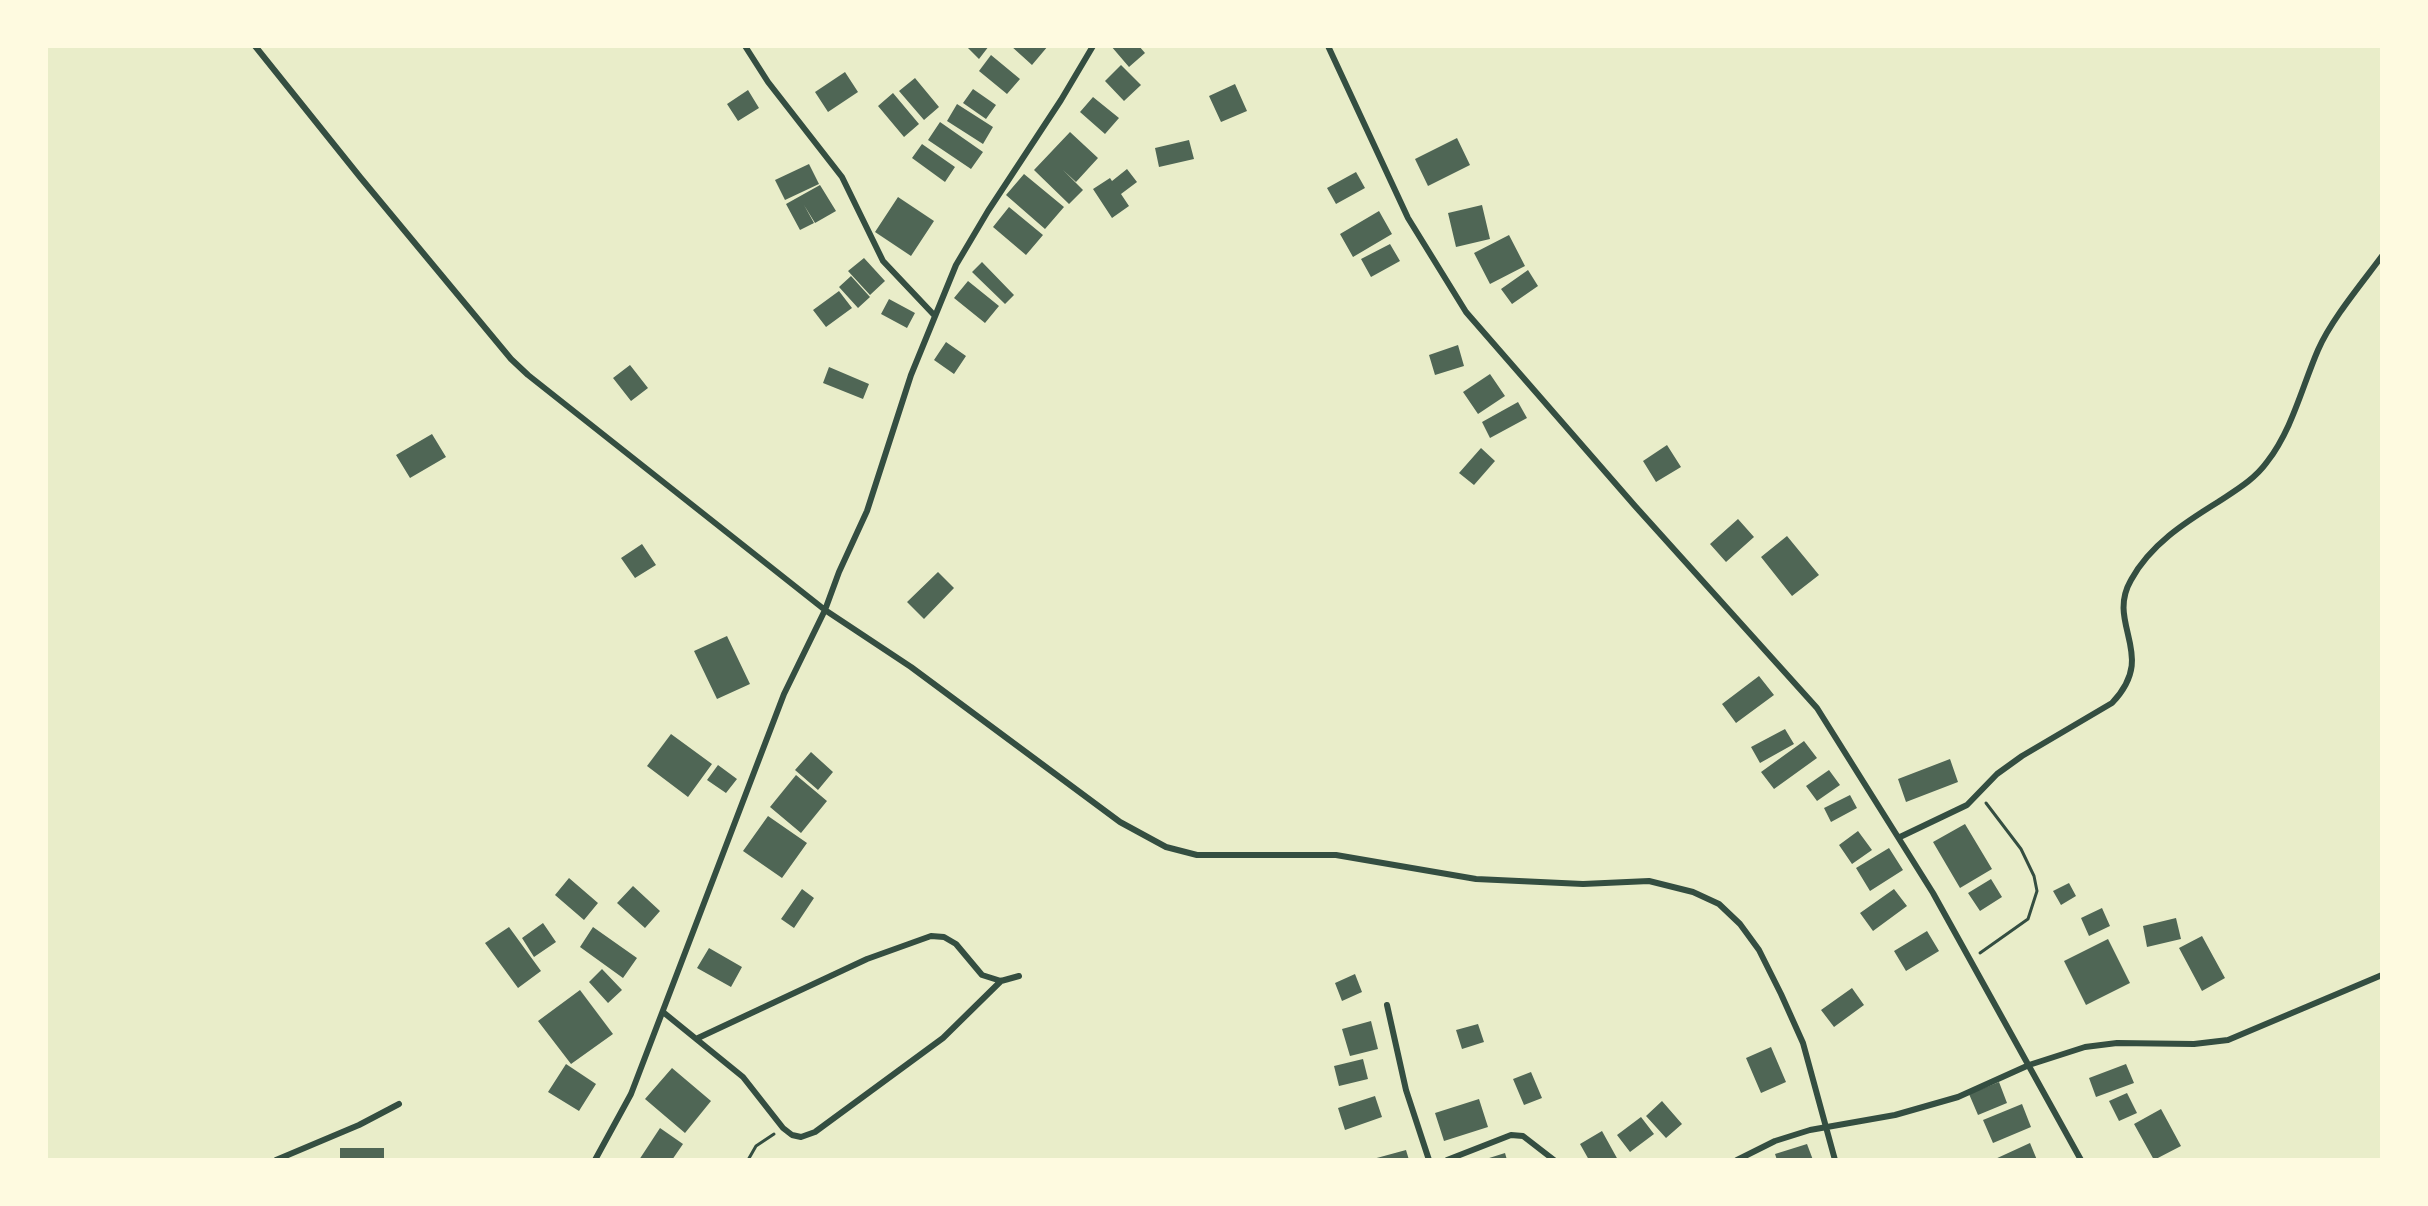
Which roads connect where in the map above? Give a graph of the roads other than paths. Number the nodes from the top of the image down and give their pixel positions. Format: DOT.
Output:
graph roads {
  1 [pos="255,46"];
  2 [pos="746,46"];
  3 [pos="1093,46"];
  4 [pos="1328,46"];
  5 [pos="2382,256"];
  6 [pos="935,316"];
  7 [pos="825,610"];
  8 [pos="1900,837"];
  9 [pos="2382,975"];
  10 [pos="1018,976"];
  11 [pos="1001,981"];
  12 [pos="1387,1005"];
  13 [pos="663,1012"];
  14 [pos="698,1038"];
  15 [pos="2029,1065"];
  16 [pos="399,1104"];
  17 [pos="1825,1126"];
  18 [pos="293,1156"];
  19 [pos="276,1160"];
  20 [pos="595,1160"];
  21 [pos="1429,1160"];
  22 [pos="1447,1160"];
  23 [pos="1554,1160"];
  24 [pos="1737,1160"];
  25 [pos="1835,1160"];
  26 [pos="2080,1160"];
  1 -- 7 [label="street"];
  2 -- 6 [label="street"];
  3 -- 6 [label="street"];
  4 -- 8 [label="street"];
  5 -- 8 [label="street"];
  6 -- 7 [label="street"];
  7 -- 13 [label="street"];
  7 -- 17 [label="street"];
  8 -- 15 [label="street"];
  9 -- 15 [label="street"];
  10 -- 11 [label="street"];
  11 -- 14 [label="street"];
  11 -- 14 [label="street"];
  12 -- 21 [label="street"];
  13 -- 14 [label="street"];
  13 -- 20 [label="street"];
  15 -- 17 [label="street"];
  15 -- 26 [label="street"];
  16 -- 18 [label="street"];
  17 -- 24 [label="street"];
  17 -- 25 [label="street"];
  18 -- 19 [label="street"];
  22 -- 23 [label="street"];
}
